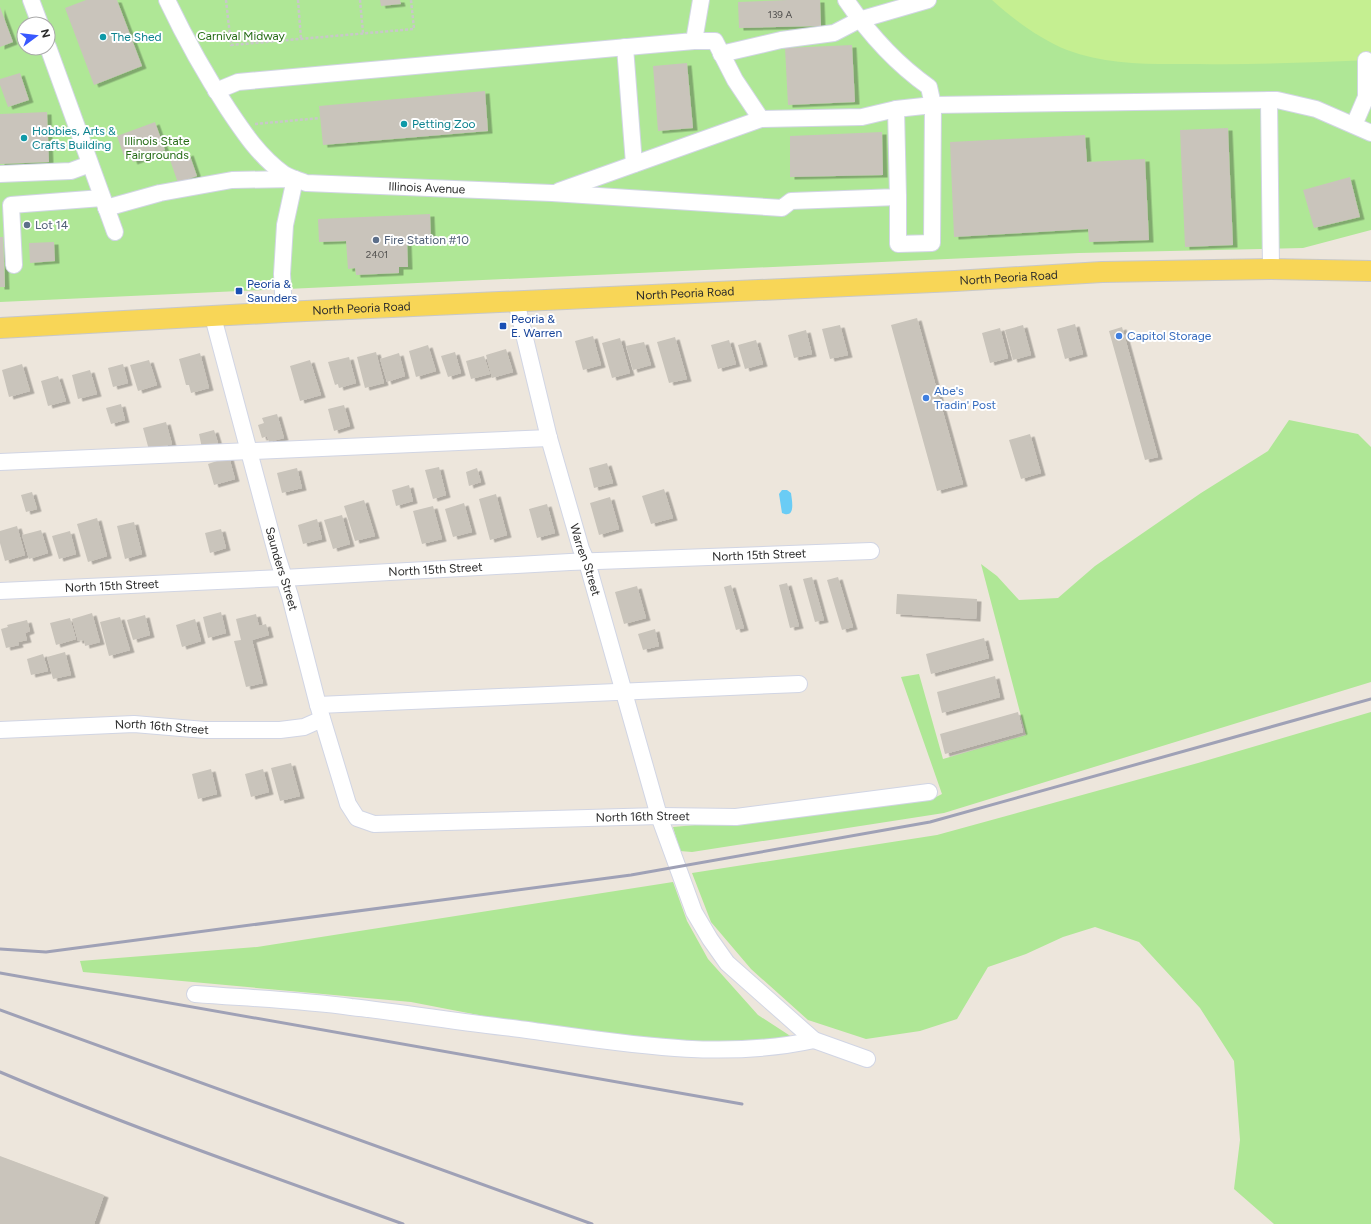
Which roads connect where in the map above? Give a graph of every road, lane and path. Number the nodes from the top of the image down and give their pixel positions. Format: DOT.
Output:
graph roads {
  1 [pos="31,0"];
  2 [pos="167,0"];
  3 [pos="226,0"];
  4 [pos="298,0"];
  5 [pos="360,0"];
  6 [pos="411,0"];
  7 [pos="701,0"];
  8 [pos="846,0"];
  9 [pos="928,0"];
  10 [pos="37,16"];
  11 [pos="859,20"];
  12 [pos="363,33"];
  13 [pos="301,39"];
  14 [pos="694,41"];
  15 [pos="625,47"];
  16 [pos="721,54"];
  17 [pos="51,56"];
  18 [pos="1366,60"];
  19 [pos="216,91"];
  20 [pos="1269,100"];
  21 [pos="933,104"];
  22 [pos="896,109"];
  23 [pos="320,118"];
  24 [pos="761,120"];
  25 [pos="254,124"];
  26 [pos="1354,125"];
  27 [pos="1371,133"];
  28 [pos="90,164"];
  29 [pos="634,164"];
  30 [pos="0,174"];
  31 [pos="296,179"];
  32 [pos="552,193"];
  33 [pos="898,197"];
  34 [pos="104,203"];
  35 [pos="5,207"];
  36 [pos="115,232"];
  37 [pos="14,265"];
  38 [pos="1271,269"];
  39 [pos="1371,271"];
  40 [pos="516,302"];
  41 [pos="284,312"];
  42 [pos="213,317"];
  43 [pos="0,328"];
  44 [pos="549,438"];
  45 [pos="248,451"];
  46 [pos="0,462"];
  47 [pos="871,551"];
  48 [pos="587,562"];
  49 [pos="283,578"];
  50 [pos="0,591"];
  51 [pos="799,684"];
  52 [pos="624,692"];
  53 [pos="320,712"];
  54 [pos="0,730"];
  55 [pos="929,792"];
  56 [pos="659,816"];
  57 [pos="357,818"];
  58 [pos="195,994"];
  59 [pos="814,1040"];
  60 [pos="868,1059"];
  1 -- 10 [label="street"];
  2 -- 19 [label="street, Illinois Avenue"];
  3 -- 13 [label="path"];
  4 -- 13 [label="path"];
  5 -- 12 [label="path"];
  6 -- 12 [label="path"];
  7 -- 14 [label="street"];
  8 -- 11 [label="street"];
  9 -- 11 [label="street"];
  11 -- 16 [label="street"];
  11 -- 21 [label="street"];
  12 -- 13 [label="path"];
  14 -- 15 [label="street"];
  14 -- 16 [label="street"];
  15 -- 19 [label="street"];
  15 -- 29 [label="street"];
  16 -- 24 [label="street"];
  17 -- 28 [label="street"];
  18 -- 26 [label="street"];
  19 -- 31 [label="street, Illinois Avenue"];
  20 -- 21 [label="street"];
  20 -- 26 [label="street"];
  20 -- 38 [label="street"];
  21 -- 22 [label="street"];
  21 -- 33 [label="street"];
  22 -- 24 [label="street"];
  22 -- 33 [label="street"];
  23 -- 25 [label="path"];
  24 -- 29 [label="street"];
  26 -- 27 [label="street"];
  28 -- 30 [label="street"];
  28 -- 34 [label="street"];
  29 -- 32 [label="street"];
  31 -- 32 [label="street, Illinois Avenue"];
  31 -- 34 [label="street"];
  31 -- 41 [label="street"];
  32 -- 33 [label="street, Illinois Avenue"];
  34 -- 35 [label="street"];
  34 -- 36 [label="street"];
  35 -- 37 [label="street"];
  38 -- 39 [label="main road, North Peoria Road"];
  38 -- 40 [label="main road, North Peoria Road"];
  40 -- 41 [label="main road, North Peoria Road"];
  40 -- 44 [label="street, Warren Street"];
  41 -- 42 [label="main road, North Peoria Road"];
  42 -- 43 [label="main road, North Peoria Road"];
  42 -- 45 [label="street, Saunders Street"];
  44 -- 45 [label="street"];
  44 -- 48 [label="street, Warren Street"];
  45 -- 46 [label="street"];
  45 -- 49 [label="street, Saunders Street"];
  47 -- 48 [label="street, North 15th Street"];
  48 -- 49 [label="street, North 15th Street"];
  48 -- 52 [label="street, Warren Street"];
  49 -- 50 [label="street, North 15th Street"];
  49 -- 53 [label="street, Saunders Street"];
  51 -- 52 [label="street"];
  52 -- 53 [label="street"];
  52 -- 56 [label="street, Warren Street"];
  53 -- 54 [label="street, North 16th Street"];
  53 -- 57 [label="street, Saunders Street"];
  55 -- 56 [label="street, North 16th Street"];
  56 -- 57 [label="street, North 16th Street"];
  56 -- 59 [label="street, Warren Street"];
  58 -- 59 [label="street"];
  59 -- 60 [label="street"];
}
